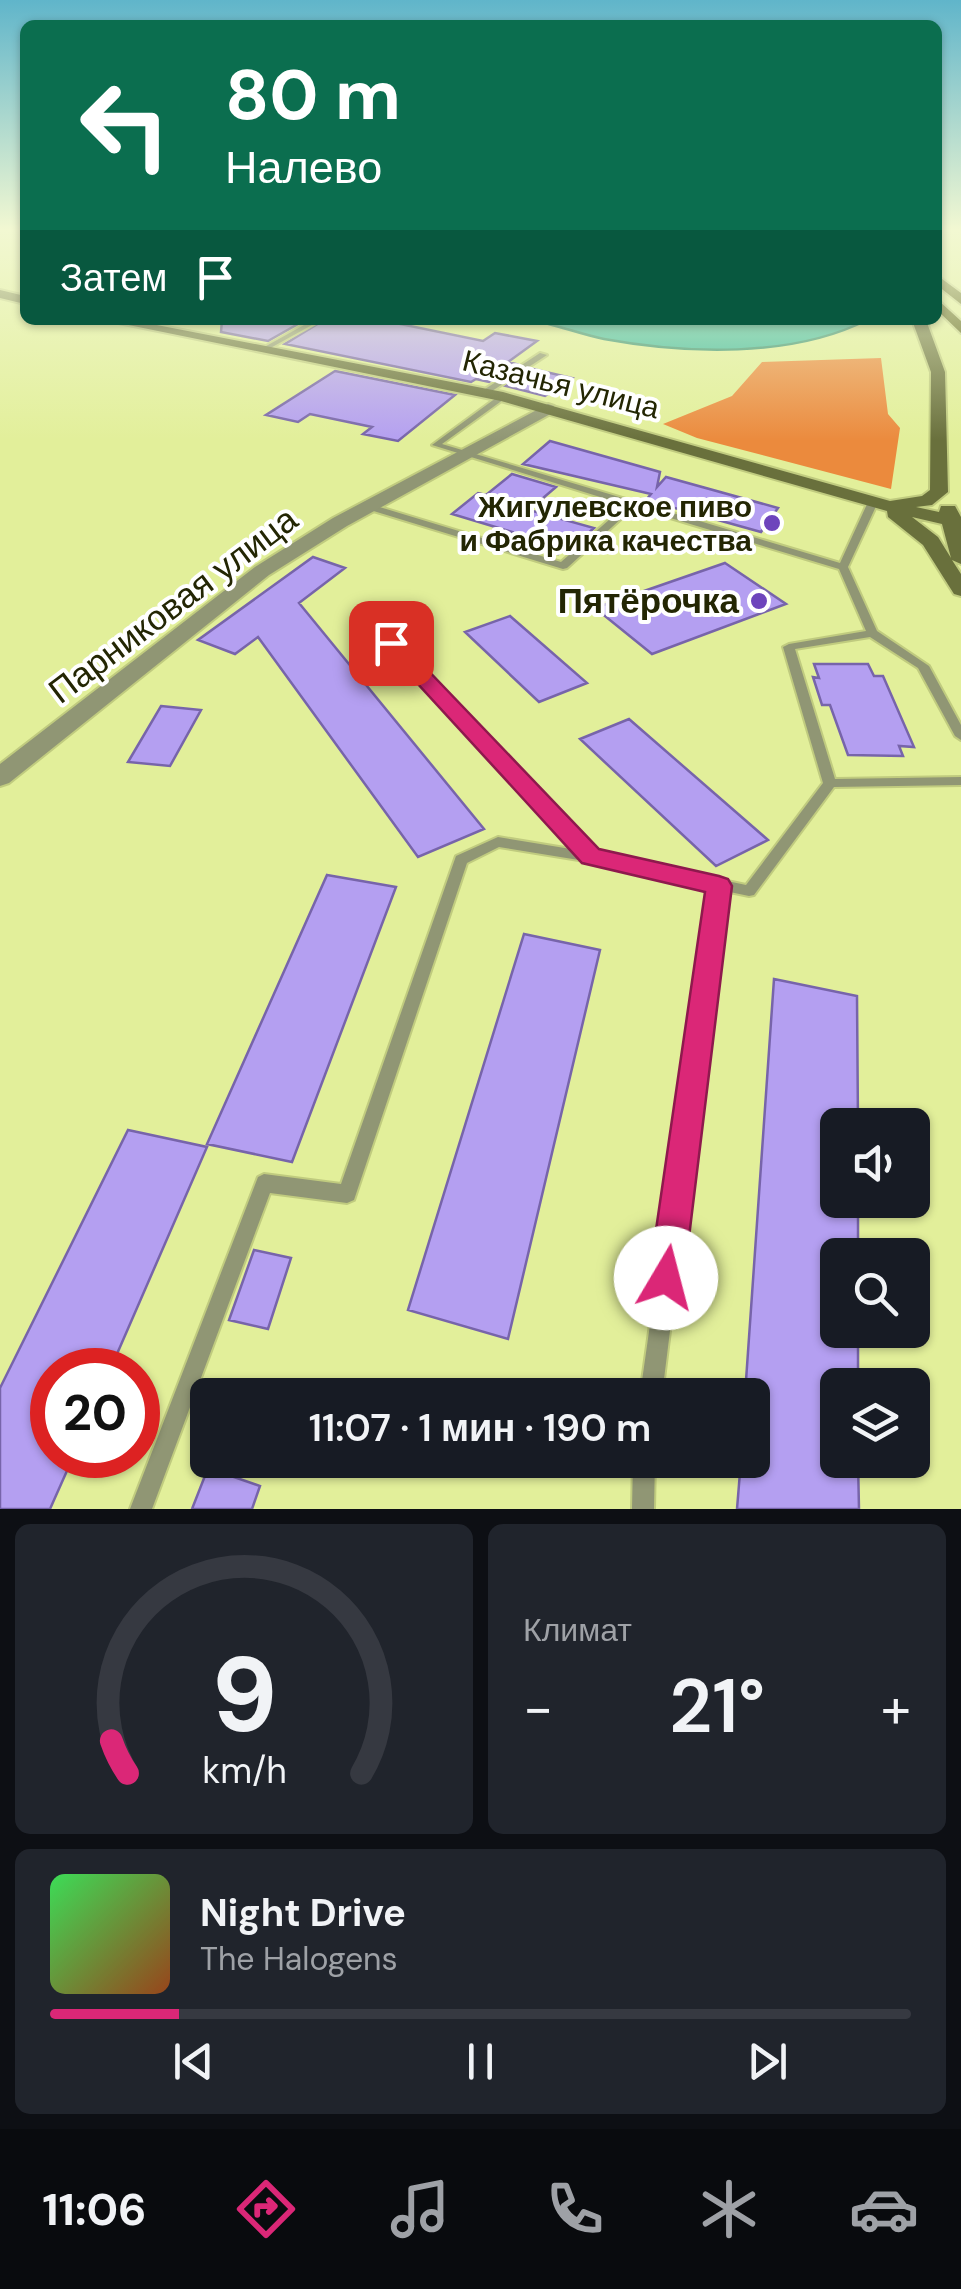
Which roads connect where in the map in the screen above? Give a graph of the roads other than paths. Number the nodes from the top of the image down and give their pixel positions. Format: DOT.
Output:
graph roads {
  1 [pos="942,309"];
  2 [pos="136,325"];
  3 [pos="309,325"];
  4 [pos="921,325"];
  5 [pos="961,330"];
  6 [pos="263,350"];
  7 [pos="542,355"];
  8 [pos="483,393"];
  9 [pos="502,397"];
  10 [pos="548,409"];
  11 [pos="938,420"];
  12 [pos="467,454"];
  13 [pos="873,502"];
  14 [pos="631,504"];
  15 [pos="370,507"];
  16 [pos="955,522"];
  17 [pos="961,558"];
  18 [pos="843,567"];
  19 [pos="961,590"];
  20 [pos="872,633"];
  21 [pos="391,643"];
  22 [pos="961,736"];
  23 [pos="0,777"];
  24 [pos="961,782"];
  25 [pos="830,783"];
  26 [pos="591,856"];
  27 [pos="719,886"];
  28 [pos="653,1378"];
  29 [pos="643,1478"];
  30 [pos="141,1509"];
  31 [pos="642,1509"];
  1 -- 5 [label="main road"];
  2 -- 6 [label="street, Казачья улица"];
  3 -- 6 [label="lane"];
  4 -- 11 [label="street"];
  6 -- 8 [label="street, Казачья улица"];
  7 -- 8 [label="lane"];
  8 -- 9 [label="street, Казачья улица"];
  9 -- 10 [label="street, Казачья улица"];
  9 -- 12 [label="lane"];
  10 -- 12 [label="street, Парниковая улица"];
  10 -- 13 [label="street, Казачья улица"];
  11 -- 13 [label="street"];
  11 -- 16 [label="street"];
  12 -- 14 [label="lane"];
  12 -- 15 [label="street, Парниковая улица"];
  13 -- 16 [label="street, Казачья улица"];
  13 -- 18 [label="lane"];
  13 -- 19 [label="street, Казачья улица"];
  14 -- 15 [label="lane"];
  14 -- 18 [label="lane"];
  15 -- 23 [label="street, Парниковая улица"];
  16 -- 17 [label="street"];
  18 -- 20 [label="lane"];
  20 -- 22 [label="lane"];
  20 -- 25 [label="lane"];
  21 -- 26 [label="lane"];
  24 -- 25 [label="lane"];
  25 -- 27 [label="lane"];
  26 -- 27 [label="lane"];
  26 -- 30 [label="lane"];
  27 -- 28 [label="lane"];
  29 -- 31 [label="lane"];
}
